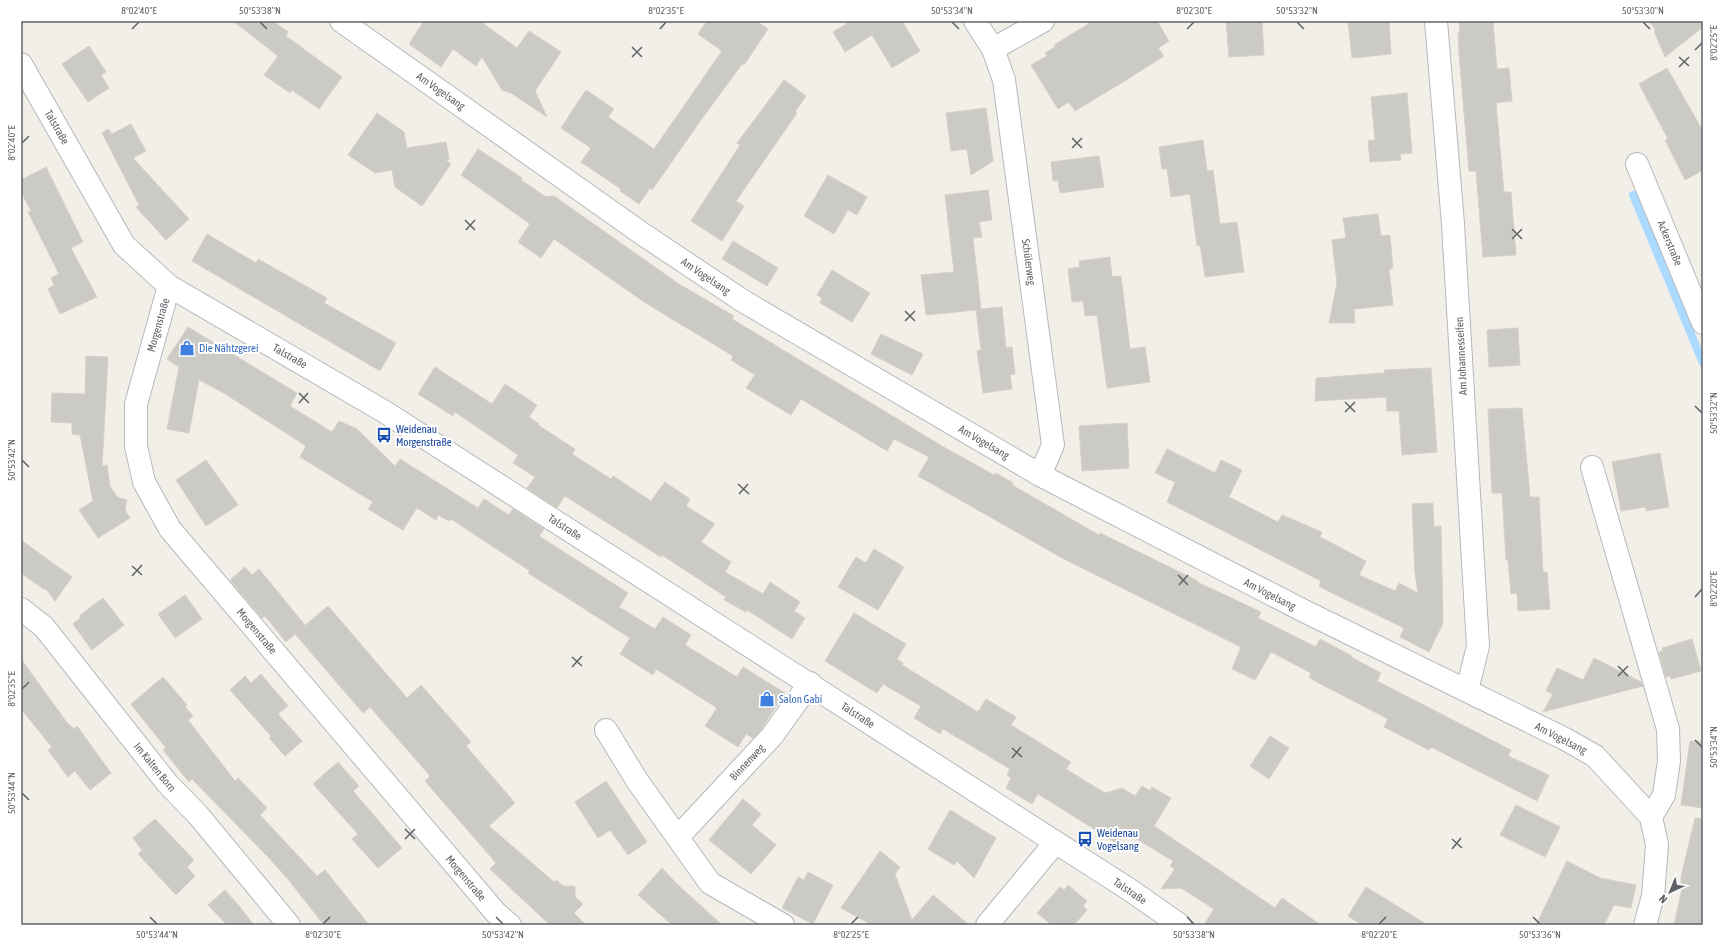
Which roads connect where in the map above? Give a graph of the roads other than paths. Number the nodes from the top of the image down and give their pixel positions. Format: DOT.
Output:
graph roads {
  1 [pos="341,21"];
  2 [pos="975,21"];
  3 [pos="1043,21"];
  4 [pos="1436,21"];
  5 [pos="993,49"];
  6 [pos="21,64"];
  7 [pos="1637,164"];
  8 [pos="169,286"];
  9 [pos="1703,322"];
  10 [pos="1592,467"];
  11 [pos="1040,475"];
  12 [pos="21,608"];
  13 [pos="810,683"];
  14 [pos="1466,691"];
  15 [pos="606,730"];
  16 [pos="1651,817"];
  17 [pos="678,837"];
  18 [pos="1054,843"];
  19 [pos="289,925"];
  20 [pos="510,925"];
  21 [pos="783,925"];
  22 [pos="987,925"];
  23 [pos="1180,925"];
  24 [pos="1645,925"];
  1 -- 11 [label="street, Am Vogelsang"];
  2 -- 5 [label="street, Schülerweg"];
  3 -- 5 [label="street"];
  4 -- 14 [label="street, Am Johannesseifen"];
  5 -- 11 [label="street, Schülerweg"];
  6 -- 8 [label="street, Talstraße"];
  7 -- 9 [label="street, Ackerstraße"];
  8 -- 13 [label="street, Talstraße"];
  8 -- 20 [label="street, Morgenstraße"];
  10 -- 16 [label="street"];
  11 -- 14 [label="street, Am Vogelsang"];
  12 -- 19 [label="street, Im Kalten Born"];
  13 -- 17 [label="street, Binnenweg"];
  13 -- 18 [label="street, Talstraße"];
  14 -- 16 [label="street, Am Vogelsang"];
  15 -- 17 [label="street"];
  16 -- 24 [label="street"];
  17 -- 21 [label="street"];
  18 -- 22 [label="street"];
  18 -- 23 [label="street, Talstraße"];
}
